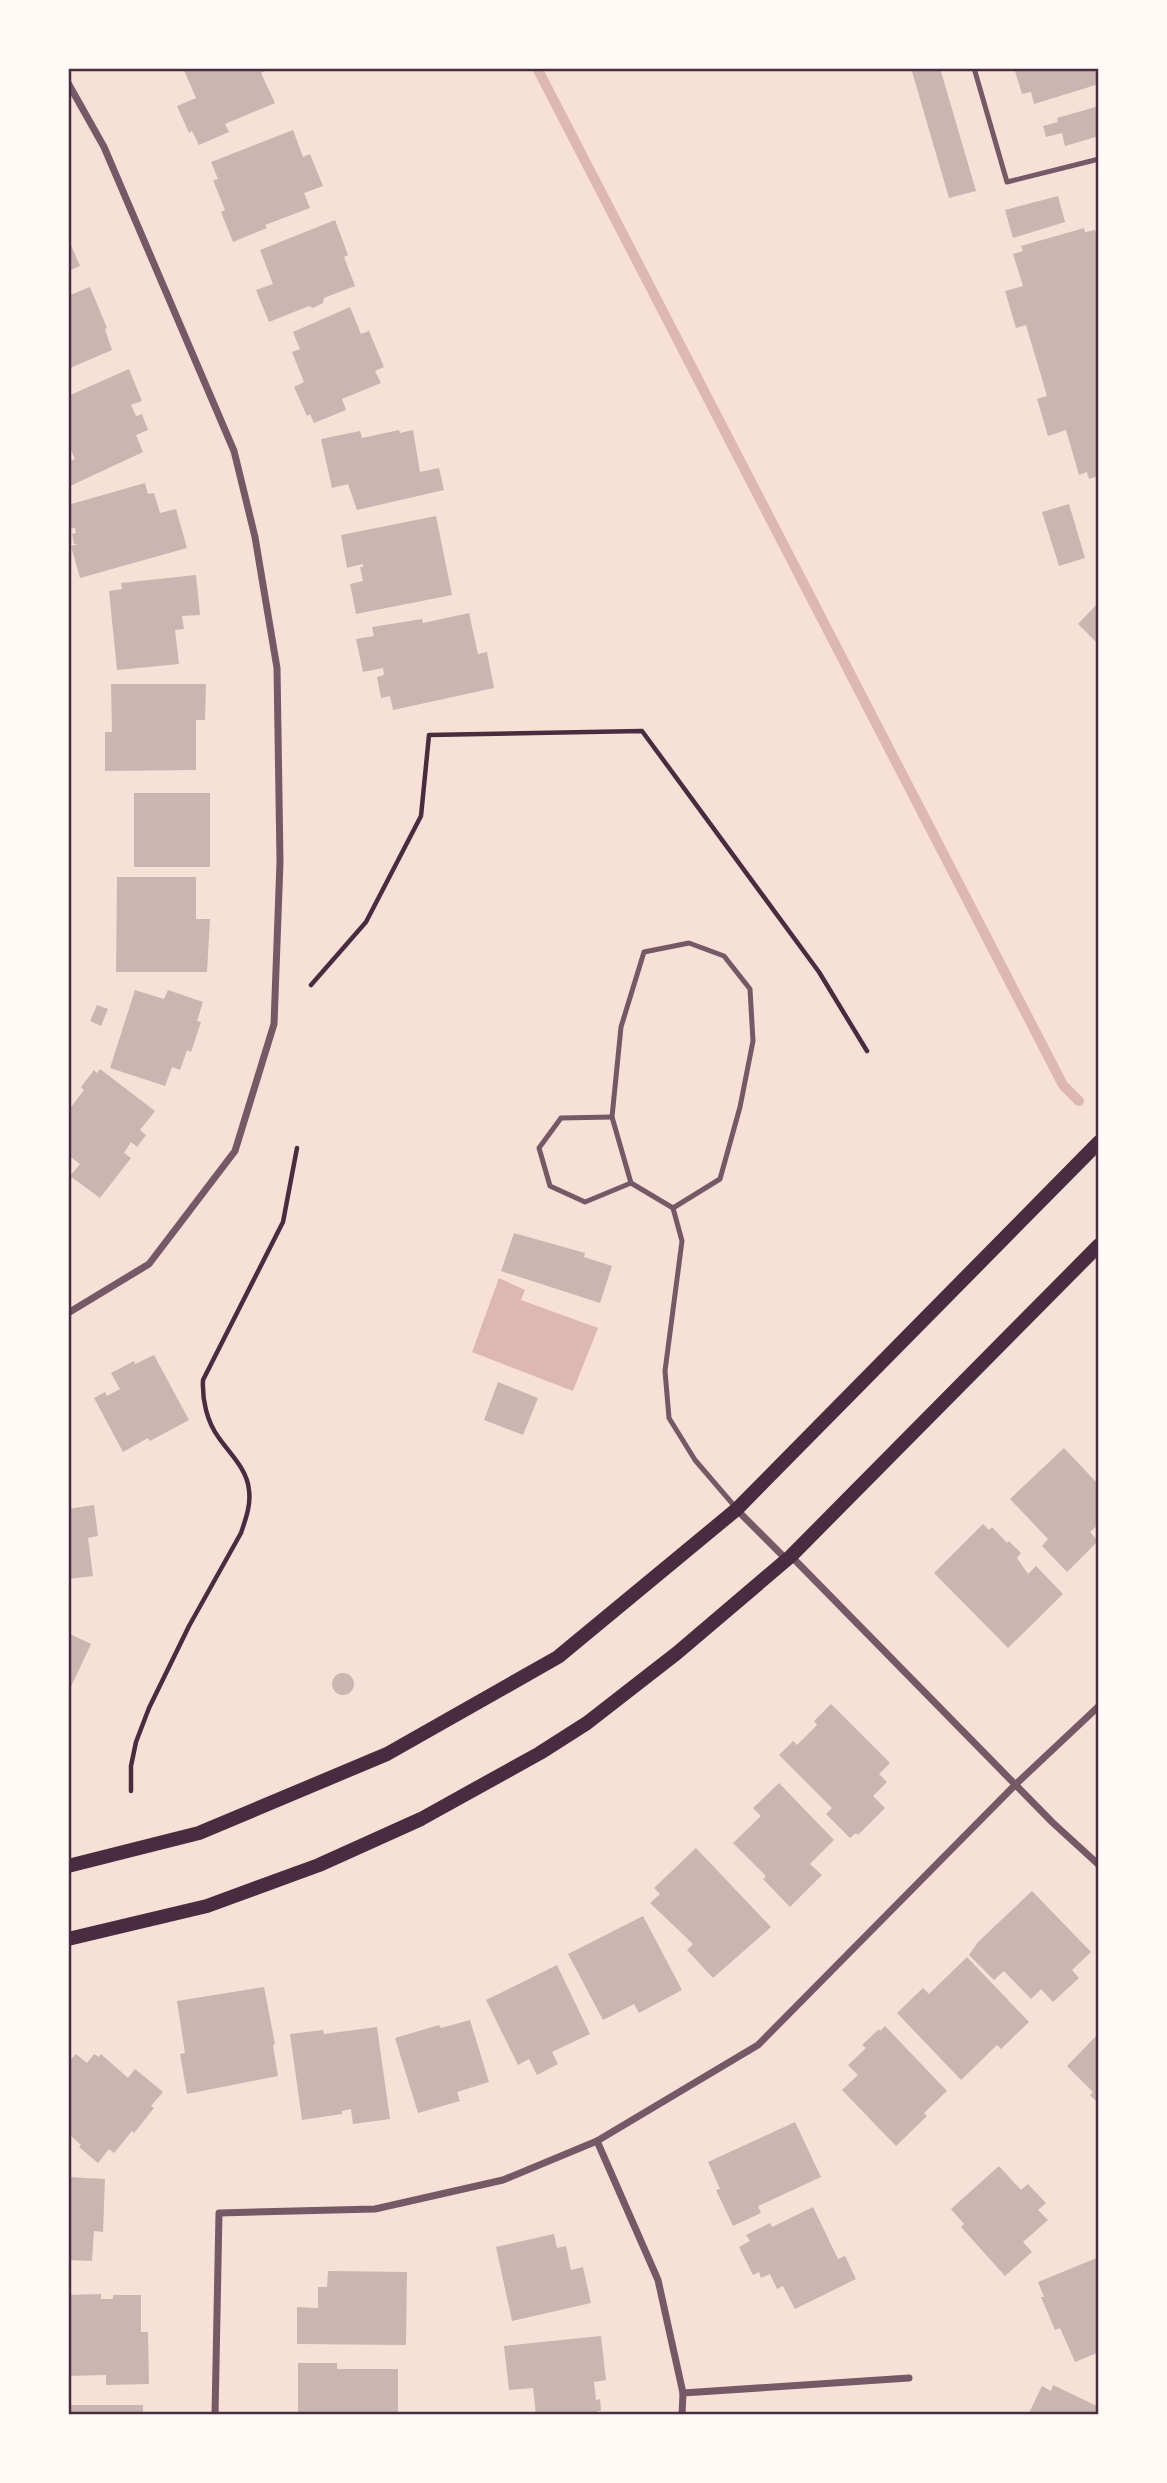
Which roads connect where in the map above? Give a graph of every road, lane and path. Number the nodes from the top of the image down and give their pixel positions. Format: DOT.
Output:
graph roads {
  1 [pos="974,68"];
  2 [pos="68,83"];
  3 [pos="1099,159"];
  4 [pos="311,985"];
  5 [pos="867,1051"];
  6 [pos="612,1117"];
  7 [pos="1099,1142"];
  8 [pos="297,1148"];
  9 [pos="631,1183"];
  10 [pos="673,1208"];
  11 [pos="1099,1245"];
  12 [pos="68,1313"];
  13 [pos="737,1509"];
  14 [pos="792,1556"];
  15 [pos="1099,1706"];
  16 [pos="1016,1784"];
  17 [pos="131,1791"];
  18 [pos="1099,1865"];
  19 [pos="68,1866"];
  20 [pos="68,1939"];
  21 [pos="597,2140"];
  22 [pos="909,2378"];
  23 [pos="683,2393"];
  24 [pos="215,2415"];
  25 [pos="682,2415"];
  1 -- 3 [label="lane"];
  2 -- 12 [label="street"];
  4 -- 5 [label="path"];
  6 -- 9 [label="lane"];
  6 -- 9 [label="lane"];
  6 -- 10 [label="lane"];
  7 -- 13 [label="main road"];
  8 -- 17 [label="path"];
  9 -- 10 [label="lane"];
  10 -- 13 [label="lane"];
  11 -- 14 [label="main road"];
  13 -- 14 [label="street"];
  13 -- 19 [label="main road"];
  14 -- 16 [label="street"];
  14 -- 20 [label="main road"];
  15 -- 16 [label="street"];
  16 -- 18 [label="street"];
  16 -- 21 [label="street"];
  21 -- 23 [label="street"];
  21 -- 24 [label="street"];
  22 -- 23 [label="street"];
  23 -- 25 [label="street"];
}
